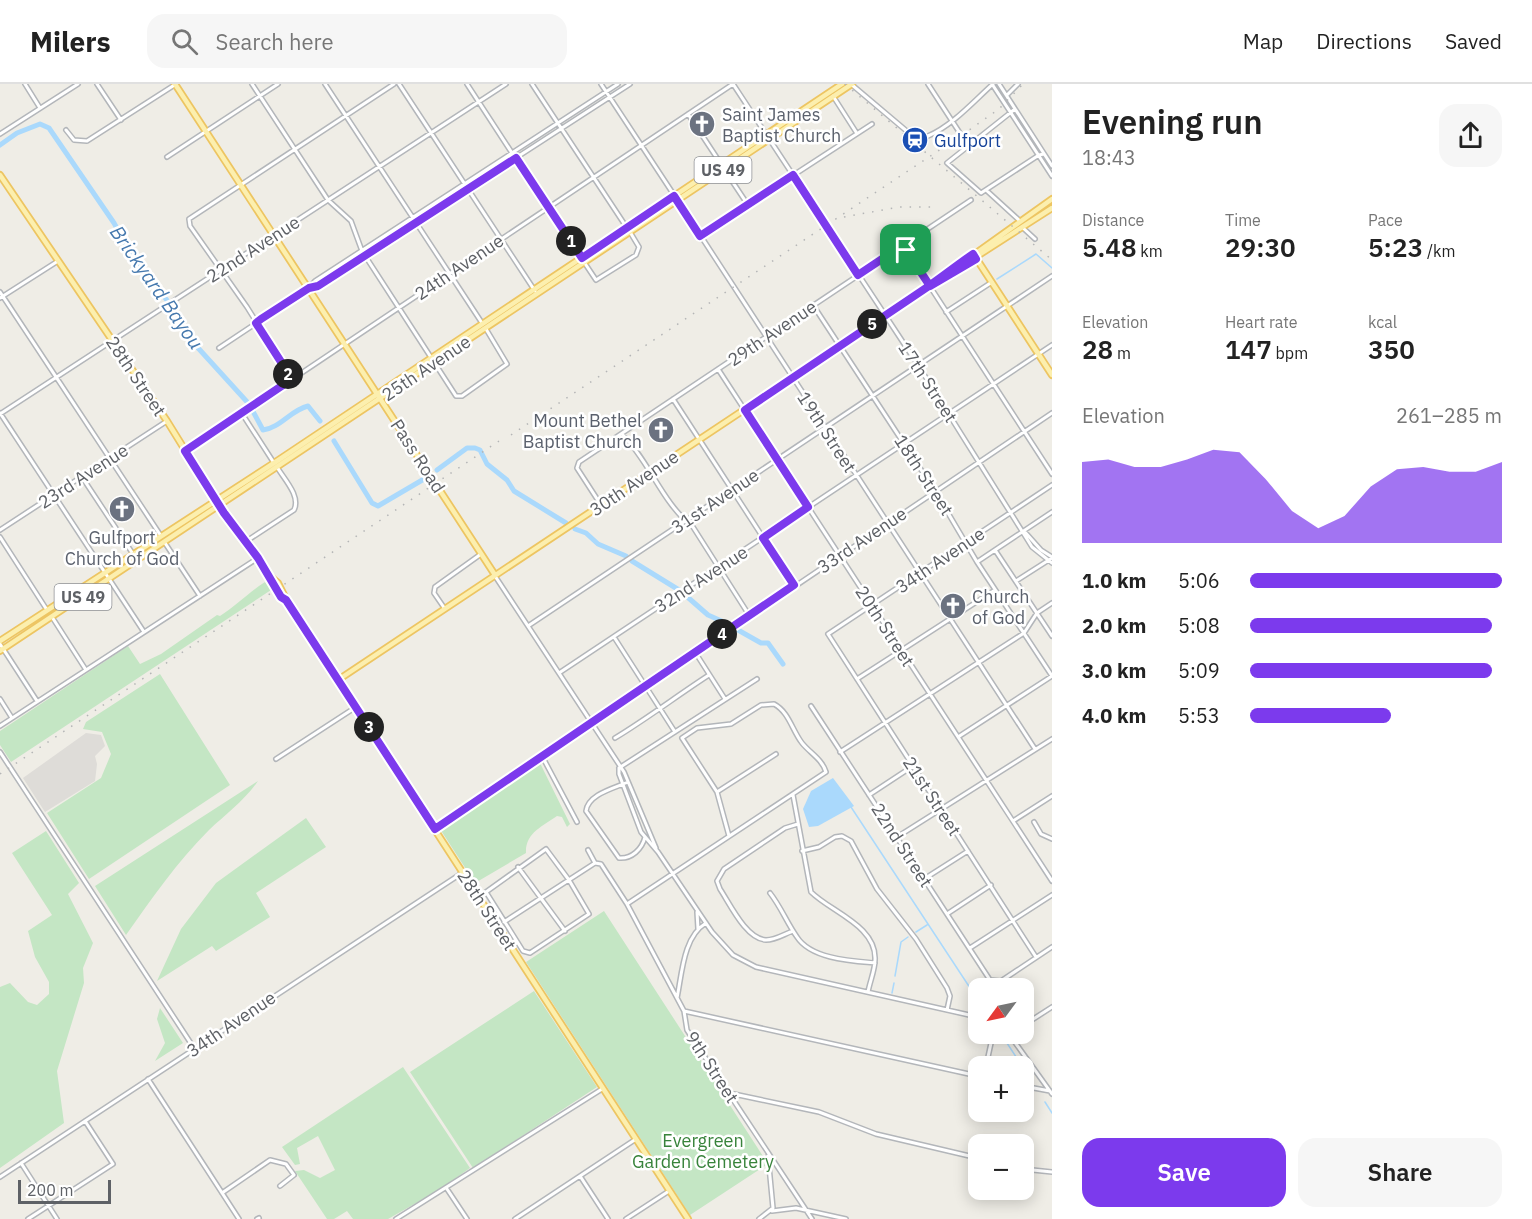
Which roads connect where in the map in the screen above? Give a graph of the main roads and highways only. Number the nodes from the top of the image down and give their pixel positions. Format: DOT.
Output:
graph roads {
  1 [pos="176,84"];
  2 [pos="842,84"];
  3 [pos="852,84"];
  4 [pos="768,137"];
  5 [pos="1,179"];
  6 [pos="1052,199"];
  7 [pos="1052,208"];
  8 [pos="973,254"];
  9 [pos="976,259"];
  10 [pos="930,286"];
  11 [pos="1052,375"];
  12 [pos="379,396"];
  13 [pos="218,504"];
  14 [pos="495,575"];
  15 [pos="1,646"];
  16 [pos="338,680"];
  17 [pos="688,1219"];
  1 -- 12 [label="main road, Pass Road"];
  2 -- 4 [label="main road, 25th Avenue / US 49"];
  3 -- 4 [label="main road, 25th Avenue / US 49"];
  4 -- 12 [label="main road, 25th Avenue / US 49"];
  5 -- 13 [label="main road, 28th Street"];
  6 -- 8 [label="main road, 30th Avenue"];
  7 -- 9 [label="main road, 30th Avenue"];
  8 -- 9 [label="main road"];
  8 -- 10 [label="main road, 30th Avenue"];
  9 -- 10 [label="main road, 30th Avenue"];
  9 -- 11 [label="main road"];
  10 -- 14 [label="main road, 30th Avenue"];
  12 -- 13 [label="main road, 25th Avenue / US 49"];
  12 -- 14 [label="main road, Pass Road"];
  13 -- 15 [label="main road, 25th Avenue / US 49"];
  13 -- 15 [label="main road, 25th Avenue / US 49"];
  13 -- 16 [label="main road, 28th Street"];
  14 -- 16 [label="main road, 30th Avenue"];
  16 -- 17 [label="main road, 28th Street"];
}
